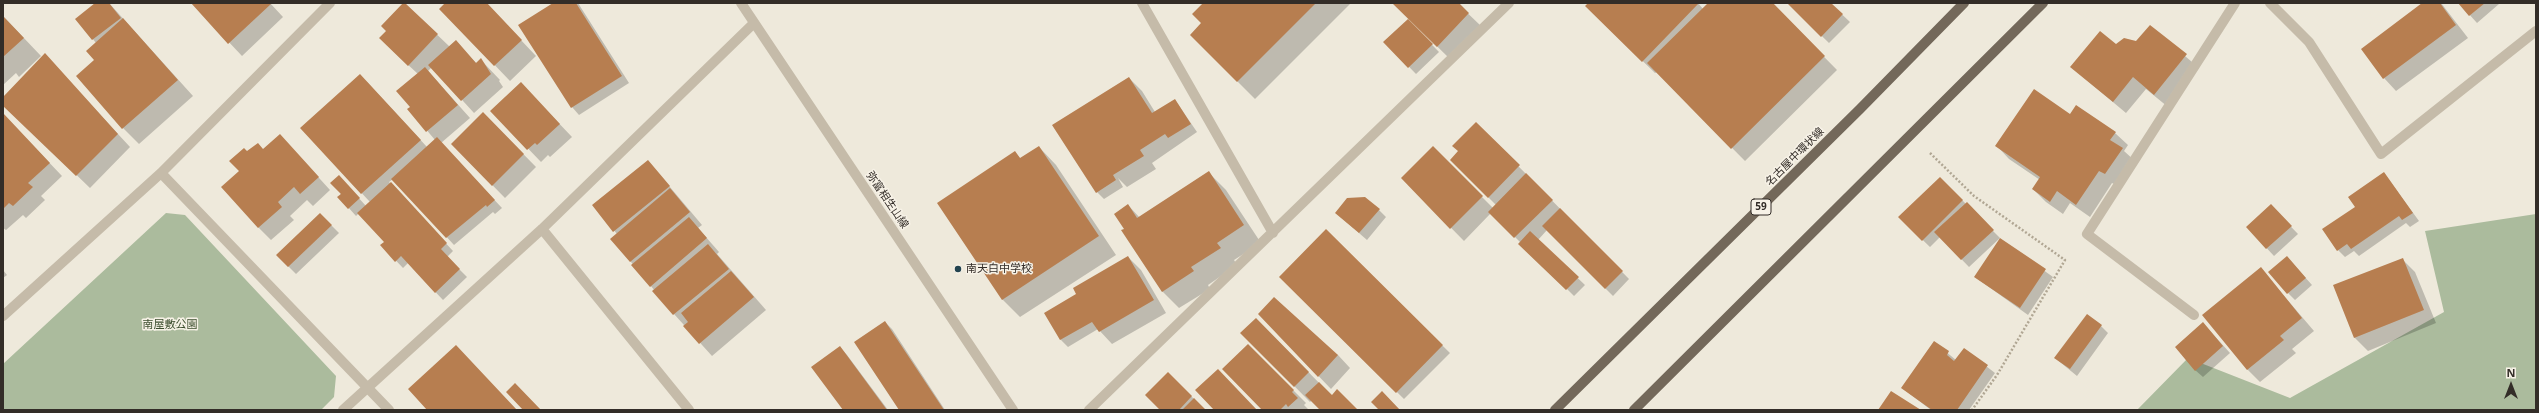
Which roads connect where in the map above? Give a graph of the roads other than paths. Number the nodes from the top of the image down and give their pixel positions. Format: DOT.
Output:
graph roads {
  1 [pos="330,3"];
  2 [pos="741,3"];
  3 [pos="1143,3"];
  4 [pos="1510,3"];
  5 [pos="1964,3"];
  6 [pos="2044,3"];
  7 [pos="2235,3"];
  8 [pos="2270,3"];
  9 [pos="754,24"];
  10 [pos="2536,31"];
  11 [pos="161,173"];
  12 [pos="542,229"];
  13 [pos="1273,233"];
  14 [pos="2194,315"];
  15 [pos="3,316"];
  16 [pos="365,388"];
  17 [pos="342,410"];
  18 [pos="389,410"];
  19 [pos="690,410"];
  20 [pos="1013,410"];
  21 [pos="1089,410"];
  22 [pos="1555,410"];
  23 [pos="1634,410"];
  1 -- 11 [label="street"];
  2 -- 9 [label="street, 弥富相生山線"];
  3 -- 13 [label="street"];
  4 -- 13 [label="street"];
  5 -- 22 [label="main road, 名古屋中環状線 / 59"];
  6 -- 23 [label="main road"];
  7 -- 14 [label="street"];
  8 -- 10 [label="street"];
  9 -- 12 [label="street"];
  9 -- 20 [label="street, 弥富相生山線"];
  11 -- 15 [label="street"];
  11 -- 16 [label="street"];
  12 -- 16 [label="street"];
  12 -- 19 [label="street"];
  13 -- 21 [label="street"];
  16 -- 17 [label="street"];
  16 -- 18 [label="street"];
}
